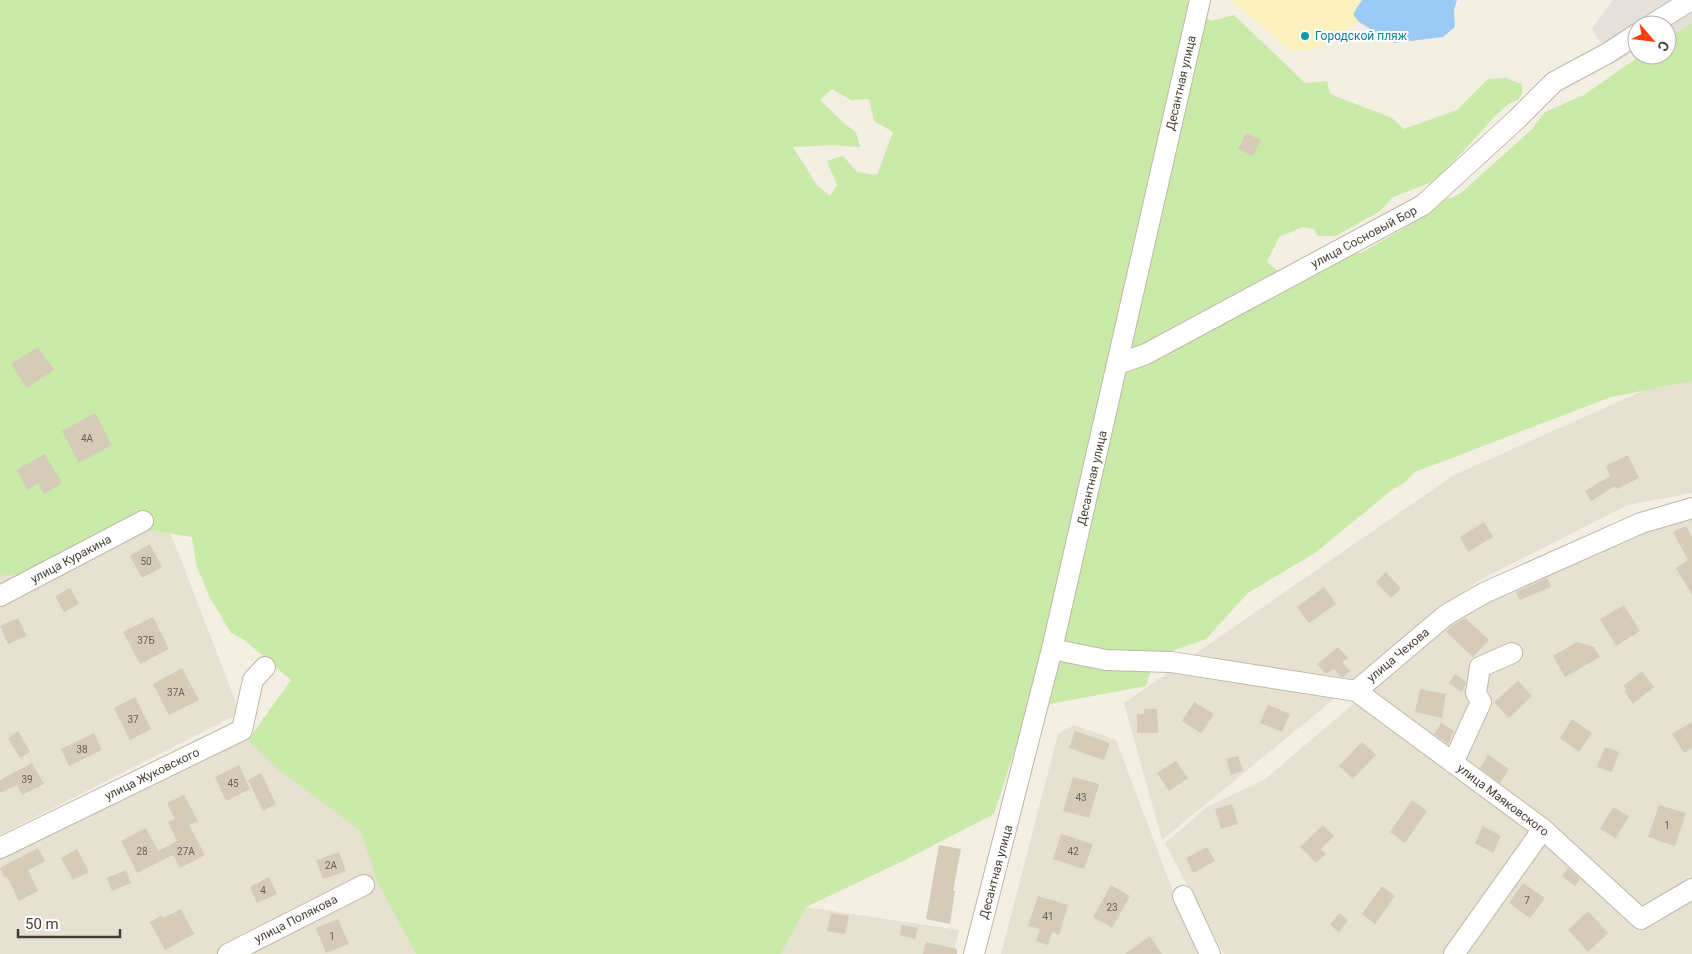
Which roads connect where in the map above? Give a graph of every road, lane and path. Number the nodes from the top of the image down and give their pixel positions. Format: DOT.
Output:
graph roads {
  1 [pos="1200,0"];
  2 [pos="1691,0"];
  3 [pos="1667,15"];
  4 [pos="1627,40"];
  5 [pos="1118,364"];
  6 [pos="1692,508"];
  7 [pos="143,521"];
  8 [pos="0,596"];
  9 [pos="1052,648"];
  10 [pos="1512,653"];
  11 [pos="265,667"];
  12 [pos="1356,691"];
  13 [pos="1454,763"];
  14 [pos="1543,829"];
  15 [pos="0,848"];
  16 [pos="364,885"];
  17 [pos="1692,889"];
  18 [pos="1183,896"];
  19 [pos="228,954"];
  20 [pos="974,954"];
  21 [pos="1210,954"];
  22 [pos="1454,954"];
  1 -- 5 [label="street, Десантная улица"];
  2 -- 3 [label="street"];
  4 -- 5 [label="street, улица Сосновый Бор"];
  5 -- 9 [label="street, Десантная улица"];
  6 -- 12 [label="street, улица Чехова"];
  7 -- 8 [label="street, улица Куракина"];
  9 -- 12 [label="street, улица Чехова"];
  9 -- 20 [label="street, Десантная улица"];
  10 -- 13 [label="street"];
  11 -- 15 [label="street, улица Жуковского"];
  12 -- 13 [label="street, улица Маяковского"];
  13 -- 14 [label="street, улица Маяковского"];
  14 -- 17 [label="street, улица Маяковского"];
  14 -- 22 [label="street"];
  16 -- 19 [label="street, улица Полякова"];
  18 -- 21 [label="street"];
}
